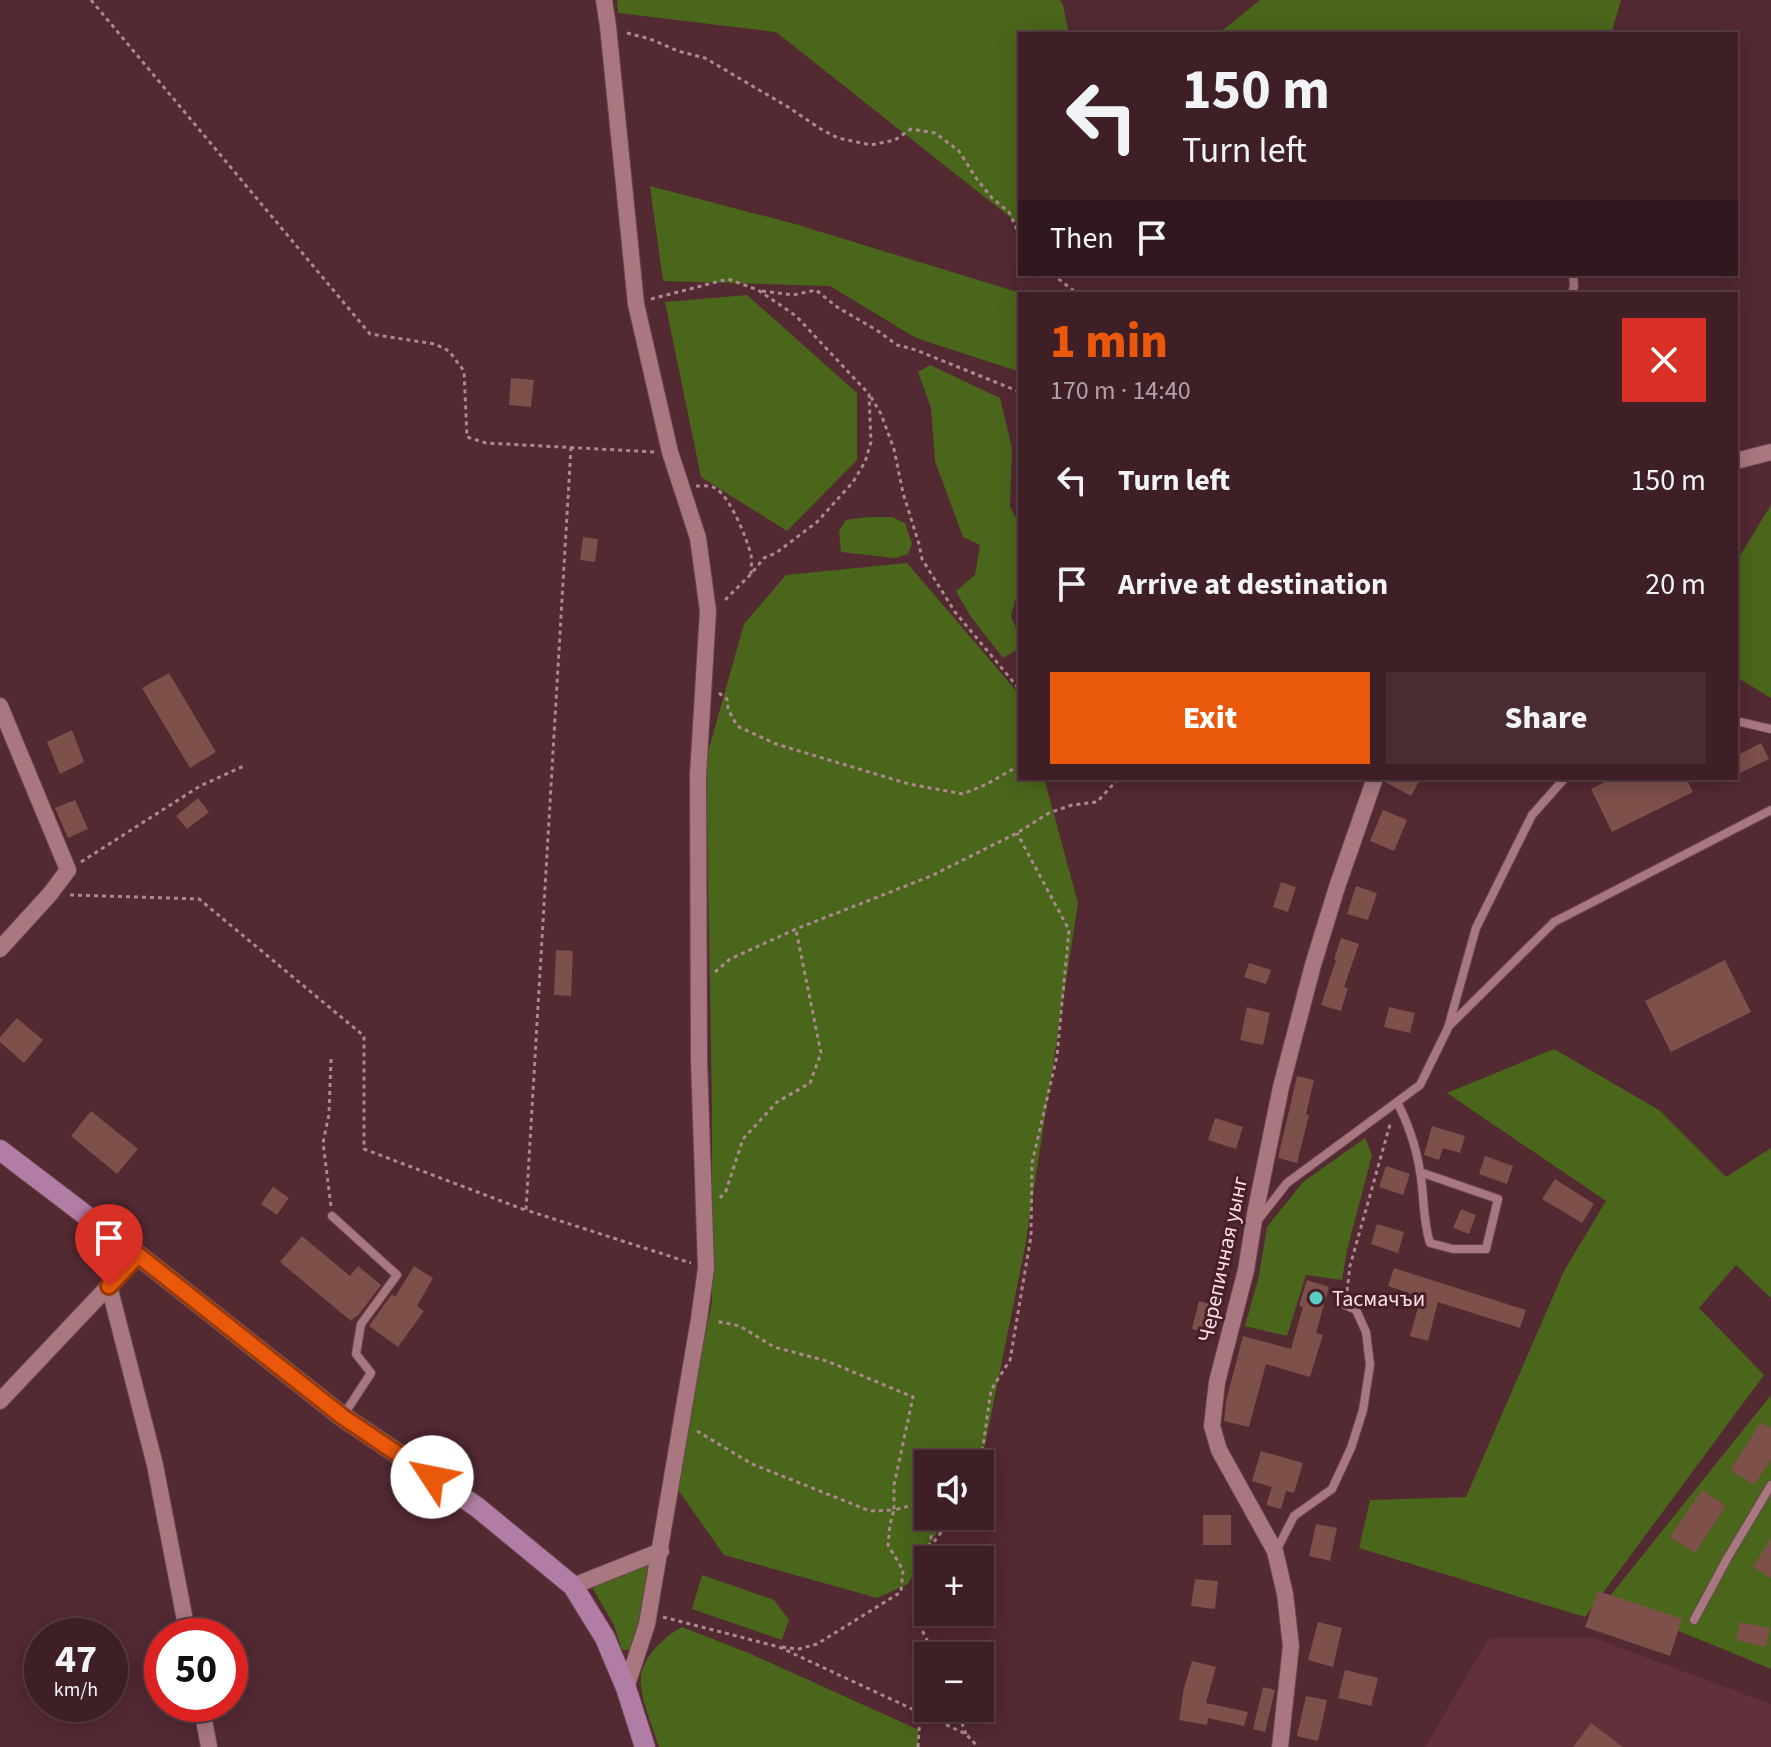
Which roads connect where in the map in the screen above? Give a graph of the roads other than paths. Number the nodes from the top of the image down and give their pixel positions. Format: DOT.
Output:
graph roads {
  1 [pos="604,0"];
  2 [pos="1771,452"];
  3 [pos="1738,460"];
  4 [pos="0,706"];
  5 [pos="1738,721"];
  6 [pos="1771,729"];
  7 [pos="1374,780"];
  8 [pos="1563,780"];
  9 [pos="1771,810"];
  10 [pos="0,949"];
  11 [pos="1448,1028"];
  12 [pos="1397,1102"];
  13 [pos="0,1150"];
  14 [pos="1420,1172"];
  15 [pos="332,1216"];
  16 [pos="1253,1227"];
  17 [pos="138,1255"];
  18 [pos="109,1286"];
  19 [pos="1345,1305"];
  20 [pos="0,1401"];
  21 [pos="343,1417"];
  22 [pos="1771,1485"];
  23 [pos="661,1551"];
  24 [pos="1275,1551"];
  25 [pos="573,1586"];
  26 [pos="185,1618"];
  27 [pos="1694,1620"];
  28 [pos="626,1688"];
  29 [pos="204,1722"];
  30 [pos="209,1747"];
  31 [pos="645,1747"];
  32 [pos="1280,1747"];
  1 -- 23 [label="street"];
  2 -- 3 [label="street"];
  4 -- 10 [label="street"];
  5 -- 6 [label="lane"];
  7 -- 16 [label="street, Черепичная уынг"];
  8 -- 11 [label="lane"];
  9 -- 11 [label="lane"];
  11 -- 12 [label="lane"];
  12 -- 14 [label="lane"];
  12 -- 16 [label="lane"];
  13 -- 17 [label="main road"];
  14 -- 14 [label="lane"];
  15 -- 21 [label="lane"];
  16 -- 24 [label="street, Черепичная уынг"];
  17 -- 18 [label="street"];
  17 -- 21 [label="main road"];
  18 -- 20 [label="street"];
  18 -- 26 [label="street"];
  19 -- 24 [label="lane"];
  21 -- 25 [label="main road"];
  22 -- 27 [label="lane"];
  23 -- 25 [label="street"];
  23 -- 28 [label="street"];
  24 -- 32 [label="street, Черепичная уынг"];
  25 -- 28 [label="main road"];
  28 -- 31 [label="main road"];
  29 -- 30 [label="street"];
}
